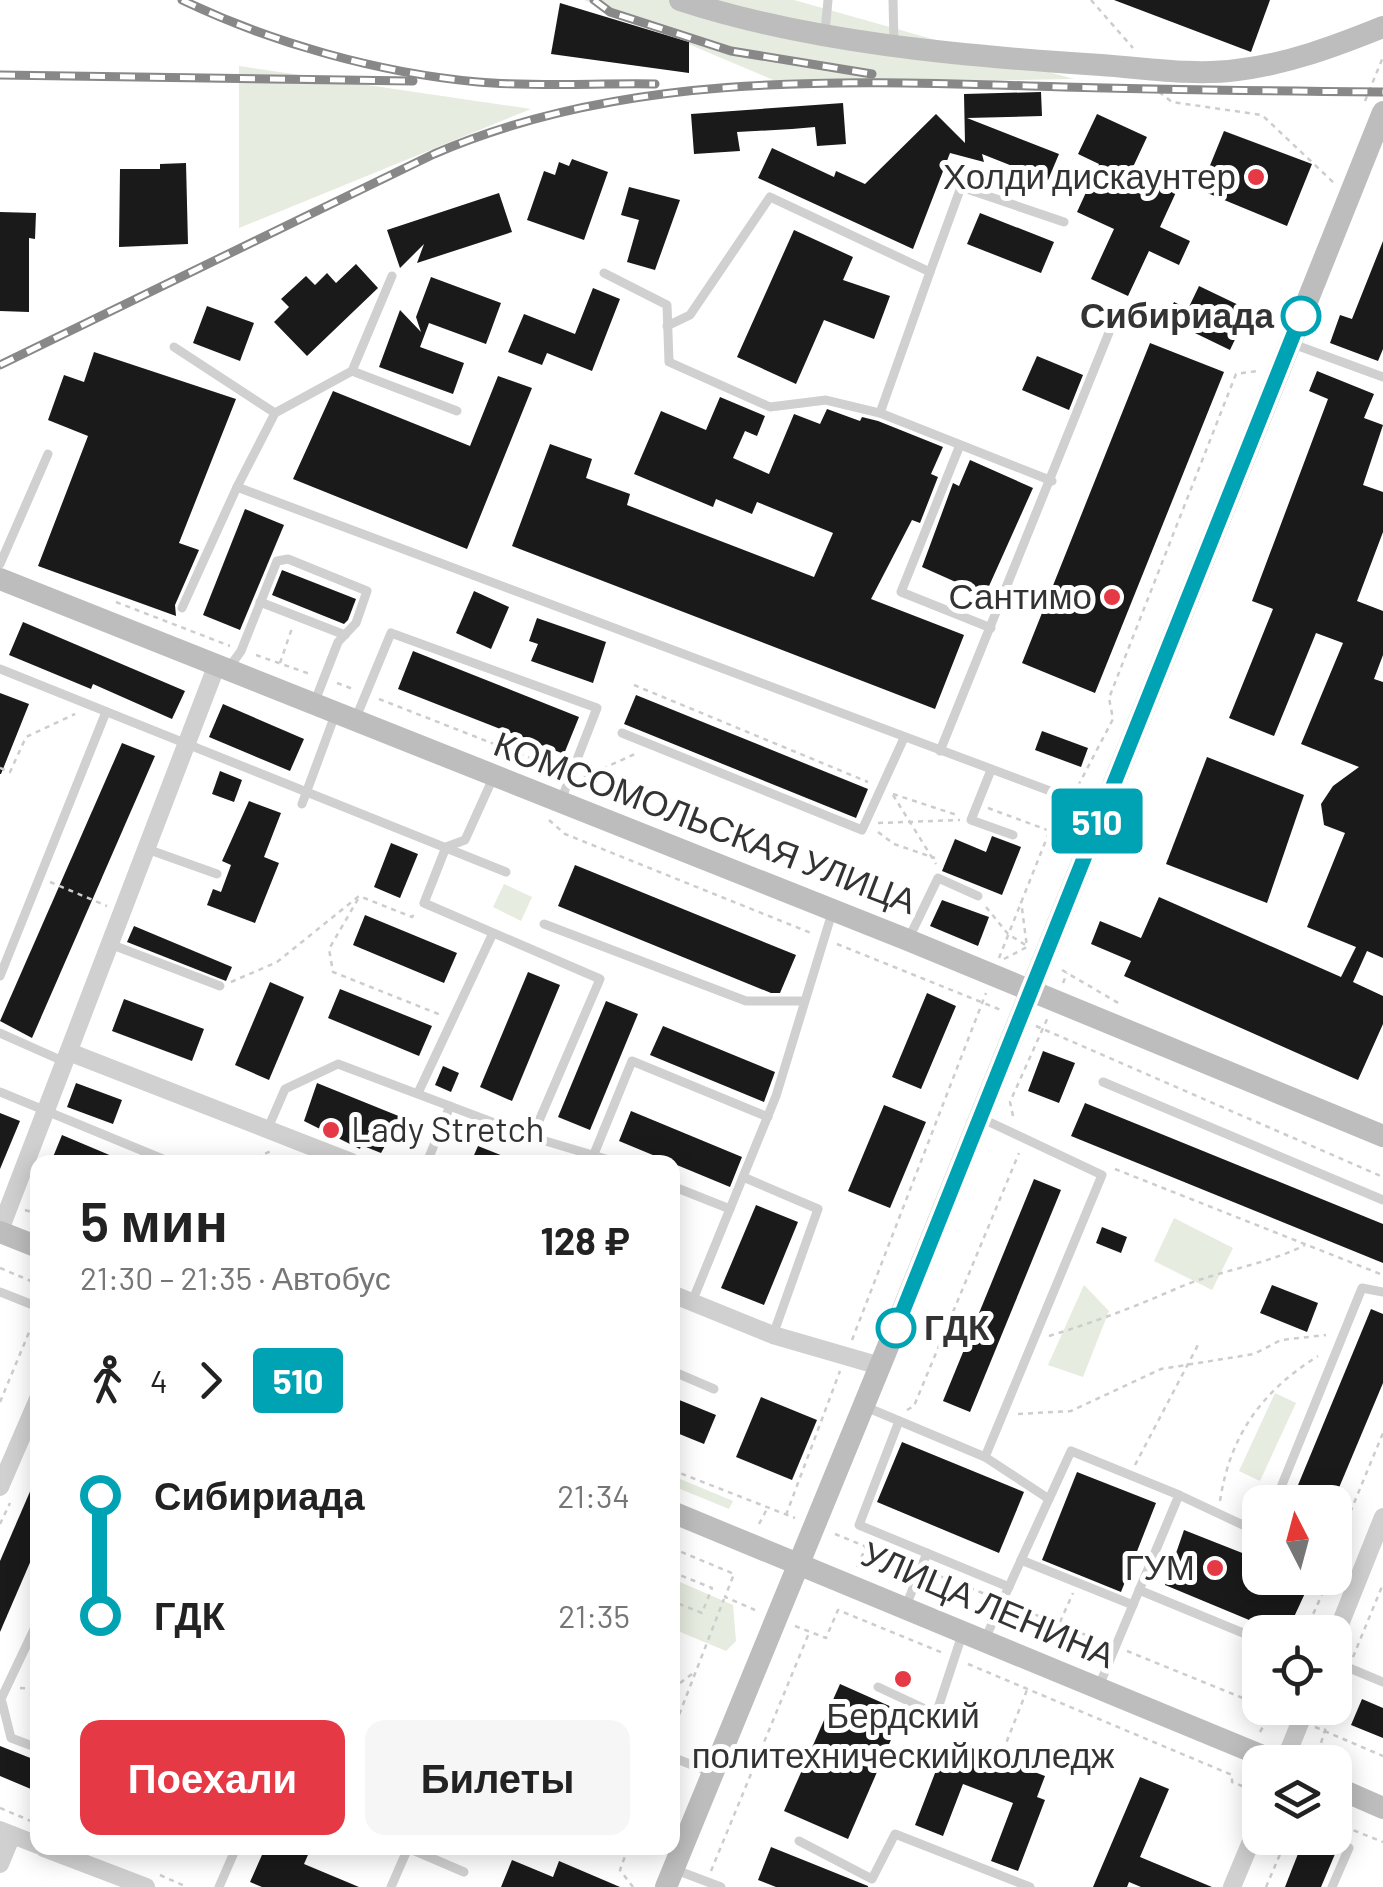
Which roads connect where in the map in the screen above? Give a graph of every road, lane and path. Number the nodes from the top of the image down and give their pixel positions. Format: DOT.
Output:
graph roads {
  1 [pos="680,0"];
  2 [pos="828,0"];
  3 [pos="893,0"];
  4 [pos="1091,0"];
  5 [pos="1383,27"];
  6 [pos="825,34"];
  7 [pos="894,43"];
  8 [pos="1383,57"];
  9 [pos="1149,68"];
  10 [pos="1373,109"];
  11 [pos="1336,184"];
  12 [pos="1064,222"];
  13 [pos="930,272"];
  14 [pos="604,273"];
  15 [pos="392,276"];
  16 [pos="667,326"];
  17 [pos="1110,330"];
  18 [pos="1290,343"];
  19 [pos="174,347"];
  20 [pos="1263,370"];
  21 [pos="352,371"];
  22 [pos="1382,375"];
  23 [pos="457,411"];
  24 [pos="275,413"];
  25 [pos="880,413"];
  26 [pos="960,445"];
  27 [pos="48,454"];
  28 [pos="1052,482"];
  29 [pos="237,487"];
  30 [pos="0,564"];
  31 [pos="0,579"];
  32 [pos="260,602"];
  33 [pos="182,608"];
  34 [pos="293,627"];
  35 [pos="991,628"];
  36 [pos="346,635"];
  37 [pos="280,663"];
  38 [pos="0,669"];
  39 [pos="222,669"];
  40 [pos="634,686"];
  41 [pos="92,706"];
  42 [pos="106,712"];
  43 [pos="334,714"];
  44 [pos="622,733"];
  45 [pos="904,738"];
  46 [pos="187,744"];
  47 [pos="940,751"];
  48 [pos="0,768"];
  49 [pos="991,770"];
  50 [pos="888,774"];
  51 [pos="492,778"];
  52 [pos="882,788"];
  53 [pos="304,790"];
  54 [pos="893,794"];
  55 [pos="1071,799"];
  56 [pos="302,804"];
  57 [pos="978,804"];
  58 [pos="1101,810"];
  59 [pos="553,811"];
  60 [pos="971,820"];
  61 [pos="866,823"];
  62 [pos="910,824"];
  63 [pos="1050,831"];
  64 [pos="1013,835"];
  65 [pos="446,847"];
  66 [pos="147,848"];
  67 [pos="935,858"];
  68 [pos="506,872"];
  69 [pos="217,874"];
  70 [pos="40,878"];
  71 [pos="938,878"];
  72 [pos="359,896"];
  73 [pos="978,896"];
  74 [pos="1021,900"];
  75 [pos="424,903"];
  76 [pos="832,911"];
  77 [pos="122,913"];
  78 [pos="544,924"];
  79 [pos="493,932"];
  80 [pos="1008,934"];
  81 [pos="824,938"];
  82 [pos="908,940"];
  83 [pos="110,944"];
  84 [pos="997,962"];
  85 [pos="1067,973"];
  86 [pos="0,976"];
  87 [pos="220,986"];
  88 [pos="1028,990"];
  89 [pos="802,1001"];
  90 [pos="1055,1001"];
  91 [pos="1017,1017"];
  92 [pos="452,1019"];
  93 [pos="1043,1028"];
  94 [pos="0,1033"];
  95 [pos="66,1057"];
  96 [pos="1103,1082"];
  97 [pos="0,1092"];
  98 [pos="418,1094"];
  99 [pos="450,1106"];
  100 [pos="46,1110"];
  101 [pos="977,1116"];
  102 [pos="768,1117"];
  103 [pos="268,1129"];
  104 [pos="1017,1135"];
  105 [pos="1383,1136"];
  106 [pos="532,1137"];
  107 [pos="589,1152"];
  108 [pos="153,1155"];
  109 [pos="333,1155"];
  110 [pos="430,1155"];
  111 [pos="586,1155"];
  112 [pos="597,1155"];
  113 [pos="920,1156"];
  114 [pos="1102,1175"];
  115 [pos="743,1177"];
  116 [pos="1383,1178"];
  117 [pos="680,1189"];
  118 [pos="1383,1200"];
  119 [pos="730,1209"];
  120 [pos="0,1231"];
  121 [pos="30,1244"];
  122 [pos="1306,1245"];
  123 [pos="0,1268"];
  124 [pos="1383,1275"];
  125 [pos="30,1280"];
  126 [pos="0,1292"];
  127 [pos="1383,1292"];
  128 [pos="680,1297"];
  129 [pos="692,1302"];
  130 [pos="30,1306"];
  131 [pos="30,1329"];
  132 [pos="773,1335"];
  133 [pos="1342,1337"];
  134 [pos="1034,1341"];
  135 [pos="1199,1342"];
  136 [pos="1338,1348"];
  137 [pos="845,1357"];
  138 [pos="1187,1365"];
  139 [pos="880,1366"];
  140 [pos="680,1374"];
  141 [pos="714,1389"];
  142 [pos="0,1402"];
  143 [pos="863,1406"];
  144 [pos="1003,1414"];
  145 [pos="895,1419"];
  146 [pos="30,1426"];
  147 [pos="1383,1433"];
  148 [pos="985,1457"];
  149 [pos="680,1473"];
  150 [pos="1129,1475"];
  151 [pos="1282,1485"];
  152 [pos="0,1487"];
  153 [pos="1179,1495"];
  154 [pos="1049,1499"];
  155 [pos="1352,1508"];
  156 [pos="1218,1514"];
  157 [pos="680,1515"];
  158 [pos="786,1515"];
  159 [pos="1383,1517"];
  160 [pos="813,1525"];
  161 [pos="1242,1525"];
  162 [pos="927,1554"];
  163 [pos="1021,1560"];
  164 [pos="797,1563"];
  165 [pos="921,1568"];
  166 [pos="680,1575"];
  167 [pos="1352,1576"];
  168 [pos="1358,1579"];
  169 [pos="1077,1582"];
  170 [pos="1383,1584"];
  171 [pos="1009,1587"];
  172 [pos="1140,1590"];
  173 [pos="725,1598"];
  174 [pos="1002,1601"];
  175 [pos="680,1604"];
  176 [pos="1133,1605"];
  177 [pos="905,1608"];
  178 [pos="1344,1615"];
  179 [pos="1059,1624"];
  180 [pos="810,1632"];
  181 [pos="1242,1632"];
  182 [pos="974,1637"];
  183 [pos="30,1639"];
  184 [pos="1116,1647"];
  185 [pos="1352,1658"];
  186 [pos="697,1670"];
  187 [pos="1352,1670"];
  188 [pos="680,1682"];
  189 [pos="1383,1682"];
  190 [pos="878,1687"];
  191 [pos="8,1688"];
  192 [pos="30,1689"];
  193 [pos="1028,1689"];
  194 [pos="1098,1689"];
  195 [pos="1242,1698"];
  196 [pos="1,1702"];
  197 [pos="680,1713"];
  198 [pos="1316,1725"];
  199 [pos="1324,1725"];
  200 [pos="1322,1730"];
  201 [pos="30,1745"];
  202 [pos="1319,1745"];
  203 [pos="1242,1747"];
  204 [pos="1003,1751"];
  205 [pos="1383,1756"];
  206 [pos="680,1760"];
  207 [pos="712,1774"];
  208 [pos="1352,1794"];
  209 [pos="0,1808"];
  210 [pos="1383,1808"];
  211 [pos="30,1821"];
  212 [pos="1352,1830"];
  213 [pos="6,1832"];
  214 [pos="799,1841"];
  215 [pos="30,1842"];
  216 [pos="1383,1842"];
  217 [pos="680,1851"];
  218 [pos="63,1855"];
  219 [pos="233,1855"];
  220 [pos="405,1855"];
  221 [pos="424,1855"];
  222 [pos="625,1855"];
  223 [pos="1245,1855"];
  224 [pos="1280,1855"];
  225 [pos="1346,1855"];
  226 [pos="0,1864"];
  227 [pos="464,1872"];
  228 [pos="669,1878"];
  229 [pos="706,1882"];
  230 [pos="139,1886"];
  231 [pos="219,1887"];
  232 [pos="390,1887"];
  233 [pos="634,1887"];
  234 [pos="721,1887"];
  235 [pos="1030,1887"];
  236 [pos="1232,1887"];
  237 [pos="1266,1887"];
  238 [pos="1332,1887"];
  1 -- 6 [label="main road"];
  2 -- 6 [label="lane"];
  3 -- 7 [label="lane"];
  4 -- 9 [label="path"];
  5 -- 9 [label="main road"];
  6 -- 7 [label="main road"];
  7 -- 9 [label="main road"];
  8 -- 10 [label="path"];
  9 -- 11 [label="path"];
  10 -- 18 [label="main road"];
  12 -- 13 [label="lane"];
  13 -- 16 [label="lane"];
  13 -- 25 [label="lane"];
  14 -- 16 [label="lane"];
  15 -- 21 [label="lane"];
  16 -- 25 [label="lane"];
  17 -- 28 [label="lane"];
  18 -- 22 [label="lane"];
  18 -- 58 [label="main road"];
  19 -- 24 [label="lane"];
  20 -- 55 [label="path"];
  21 -- 23 [label="lane"];
  21 -- 24 [label="lane"];
  24 -- 29 [label="lane"];
  25 -- 26 [label="lane"];
  26 -- 28 [label="lane"];
  26 -- 35 [label="lane"];
  27 -- 30 [label="lane"];
  28 -- 35 [label="lane"];
  29 -- 33 [label="lane"];
  29 -- 45 [label="lane"];
  31 -- 39 [label="main road, КОМСОМОЛЬСКАЯ УЛИЦА"];
  32 -- 36 [label="lane"];
  32 -- 36 [label="lane"];
  32 -- 39 [label="lane"];
  34 -- 37 [label="path"];
  35 -- 47 [label="lane"];
  36 -- 43 [label="lane"];
  38 -- 41 [label="lane"];
  39 -- 43 [label="main road, КОМСОМОЛЬСКАЯ УЛИЦА"];
  39 -- 46 [label="street"];
  40 -- 52 [label="path"];
  41 -- 42 [label="lane"];
  41 -- 48 [label="path"];
  42 -- 46 [label="lane"];
  42 -- 70 [label="lane"];
  43 -- 51 [label="main road, КОМСОМОЛЬСКАЯ УЛИЦА"];
  43 -- 53 [label="lane"];
  43 -- 59 [label="lane"];
  44 -- 61 [label="lane"];
  45 -- 47 [label="lane"];
  45 -- 50 [label="lane"];
  46 -- 53 [label="lane"];
  46 -- 66 [label="street"];
  47 -- 49 [label="lane"];
  49 -- 55 [label="lane"];
  49 -- 57 [label="lane"];
  50 -- 52 [label="lane"];
  50 -- 54 [label="path"];
  51 -- 59 [label="main road, КОМСОМОЛЬСКАЯ УЛИЦА"];
  51 -- 65 [label="lane"];
  52 -- 54 [label="path"];
  52 -- 61 [label="lane"];
  53 -- 56 [label="lane"];
  53 -- 65 [label="lane"];
  54 -- 60 [label="path"];
  54 -- 62 [label="path"];
  55 -- 58 [label="lane"];
  57 -- 60 [label="lane"];
  57 -- 63 [label="path"];
  58 -- 88 [label="main road"];
  59 -- 76 [label="main road, КОМСОМОЛЬСКАЯ УЛИЦА"];
  59 -- 81 [label="path"];
  60 -- 62 [label="path"];
  60 -- 64 [label="lane"];
  61 -- 62 [label="path"];
  61 -- 67 [label="path"];
  62 -- 67 [label="path"];
  65 -- 68 [label="lane"];
  65 -- 75 [label="lane"];
  66 -- 69 [label="lane"];
  66 -- 77 [label="street"];
  67 -- 71 [label="path"];
  70 -- 77 [label="path"];
  70 -- 86 [label="lane"];
  71 -- 73 [label="lane"];
  71 -- 82 [label="lane"];
  72 -- 75 [label="path"];
  72 -- 87 [label="path"];
  72 -- 92 [label="path"];
  73 -- 80 [label="path"];
  74 -- 84 [label="path"];
  75 -- 79 [label="lane"];
  76 -- 81 [label="lane"];
  76 -- 82 [label="main road, КОМСОМОЛЬСКАЯ УЛИЦА"];
  77 -- 83 [label="street"];
  78 -- 89 [label="lane"];
  79 -- 92 [label="lane"];
  79 -- 106 [label="lane"];
  81 -- 89 [label="lane"];
  81 -- 91 [label="path"];
  82 -- 88 [label="main road, КОМСОМОЛЬСКАЯ УЛИЦА"];
  83 -- 87 [label="lane"];
  83 -- 95 [label="street"];
  85 -- 90 [label="path"];
  88 -- 90 [label="main road, КОМСОМОЛЬСКАЯ УЛИЦА"];
  88 -- 91 [label="main road"];
  89 -- 102 [label="lane"];
  90 -- 93 [label="path"];
  90 -- 105 [label="main road, КОМСОМОЛЬСКАЯ УЛИЦА"];
  91 -- 93 [label="path"];
  91 -- 101 [label="main road"];
  92 -- 98 [label="lane"];
  93 -- 104 [label="path"];
  93 -- 116 [label="path"];
  94 -- 95 [label="lane"];
  95 -- 100 [label="street"];
  95 -- 103 [label="street"];
  96 -- 118 [label="lane"];
  97 -- 100 [label="lane"];
  98 -- 99 [label="lane"];
  98 -- 103 [label="lane"];
  99 -- 106 [label="lane"];
  99 -- 110 [label="lane"];
  100 -- 108 [label="lane"];
  100 -- 120 [label="street"];
  101 -- 104 [label="lane"];
  101 -- 139 [label="main road"];
  102 -- 107 [label="lane"];
  102 -- 115 [label="lane"];
  103 -- 109 [label="street"];
  104 -- 114 [label="lane"];
  104 -- 145 [label="path"];
  106 -- 107 [label="lane"];
  107 -- 111 [label="lane"];
  107 -- 112 [label="lane"];
  113 -- 137 [label="path"];
  114 -- 122 [label="path"];
  114 -- 134 [label="lane"];
  115 -- 119 [label="lane"];
  115 -- 132 [label="lane"];
  117 -- 119 [label="lane"];
  119 -- 129 [label="lane"];
  120 -- 121 [label="main road"];
  122 -- 124 [label="path"];
  122 -- 134 [label="path"];
  123 -- 125 [label="path"];
  126 -- 130 [label="lane"];
  127 -- 133 [label="lane"];
  128 -- 129 [label="street"];
  129 -- 132 [label="street"];
  131 -- 142 [label="path"];
  132 -- 137 [label="street"];
  133 -- 136 [label="lane"];
  133 -- 138 [label="path"];
  134 -- 144 [label="lane"];
  135 -- 138 [label="path"];
  136 -- 151 [label="lane"];
  136 -- 156 [label="path"];
  137 -- 139 [label="street"];
  137 -- 158 [label="path"];
  138 -- 144 [label="path"];
  138 -- 150 [label="path"];
  139 -- 143 [label="main road"];
  140 -- 141 [label="lane"];
  143 -- 145 [label="lane"];
  143 -- 160 [label="main road"];
  144 -- 148 [label="lane"];
  145 -- 148 [label="lane"];
  145 -- 162 [label="lane"];
  146 -- 152 [label="street"];
  147 -- 155 [label="path"];
  148 -- 154 [label="lane"];
  149 -- 158 [label="path"];
  150 -- 153 [label="lane"];
  150 -- 154 [label="lane"];
  153 -- 156 [label="lane"];
  153 -- 172 [label="lane"];
  154 -- 163 [label="lane"];
  156 -- 161 [label="lane"];
  157 -- 164 [label="main road, УЛИЦА ЛЕНИНА"];
  158 -- 160 [label="path"];
  159 -- 168 [label="street"];
  160 -- 164 [label="main road"];
  160 -- 165 [label="path"];
  162 -- 165 [label="lane"];
  162 -- 171 [label="lane"];
  163 -- 169 [label="lane"];
  163 -- 171 [label="lane"];
  164 -- 177 [label="main road, УЛИЦА ЛЕНИНА"];
  164 -- 207 [label="main road"];
  165 -- 174 [label="path"];
  165 -- 177 [label="lane"];
  166 -- 175 [label="path"];
  167 -- 168 [label="lane"];
  168 -- 178 [label="street"];
  169 -- 176 [label="lane"];
  169 -- 179 [label="path"];
  170 -- 185 [label="path"];
  171 -- 174 [label="lane"];
  172 -- 176 [label="lane"];
  172 -- 181 [label="lane"];
  173 -- 186 [label="path"];
  174 -- 179 [label="path"];
  174 -- 182 [label="lane"];
  176 -- 184 [label="lane"];
  177 -- 182 [label="main road, УЛИЦА ЛЕНИНА"];
  179 -- 184 [label="path"];
  180 -- 229 [label="path"];
  182 -- 190 [label="lane"];
  182 -- 194 [label="main road, УЛИЦА ЛЕНИНА"];
  183 -- 191 [label="lane"];
  184 -- 194 [label="lane"];
  184 -- 195 [label="path"];
  186 -- 188 [label="path"];
  186 -- 197 [label="path"];
  187 -- 189 [label="lane"];
  191 -- 192 [label="path"];
  191 -- 196 [label="lane"];
  193 -- 204 [label="path"];
  194 -- 203 [label="main road, УЛИЦА ЛЕНИНА"];
  196 -- 201 [label="lane"];
  198 -- 200 [label="path"];
  199 -- 200 [label="path"];
  200 -- 202 [label="path"];
  200 -- 205 [label="path"];
  206 -- 207 [label="lane"];
  207 -- 217 [label="main road"];
  208 -- 210 [label="main road"];
  209 -- 211 [label="path"];
  212 -- 216 [label="path"];
  213 -- 215 [label="street"];
  213 -- 226 [label="street"];
  214 -- 235 [label="lane"];
  218 -- 230 [label="street"];
  219 -- 231 [label="lane"];
  220 -- 232 [label="lane"];
  221 -- 227 [label="lane"];
  222 -- 233 [label="path"];
  223 -- 236 [label="street"];
  224 -- 237 [label="path"];
  225 -- 238 [label="lane"];
  228 -- 229 [label="lane"];
  229 -- 234 [label="lane"];
}
